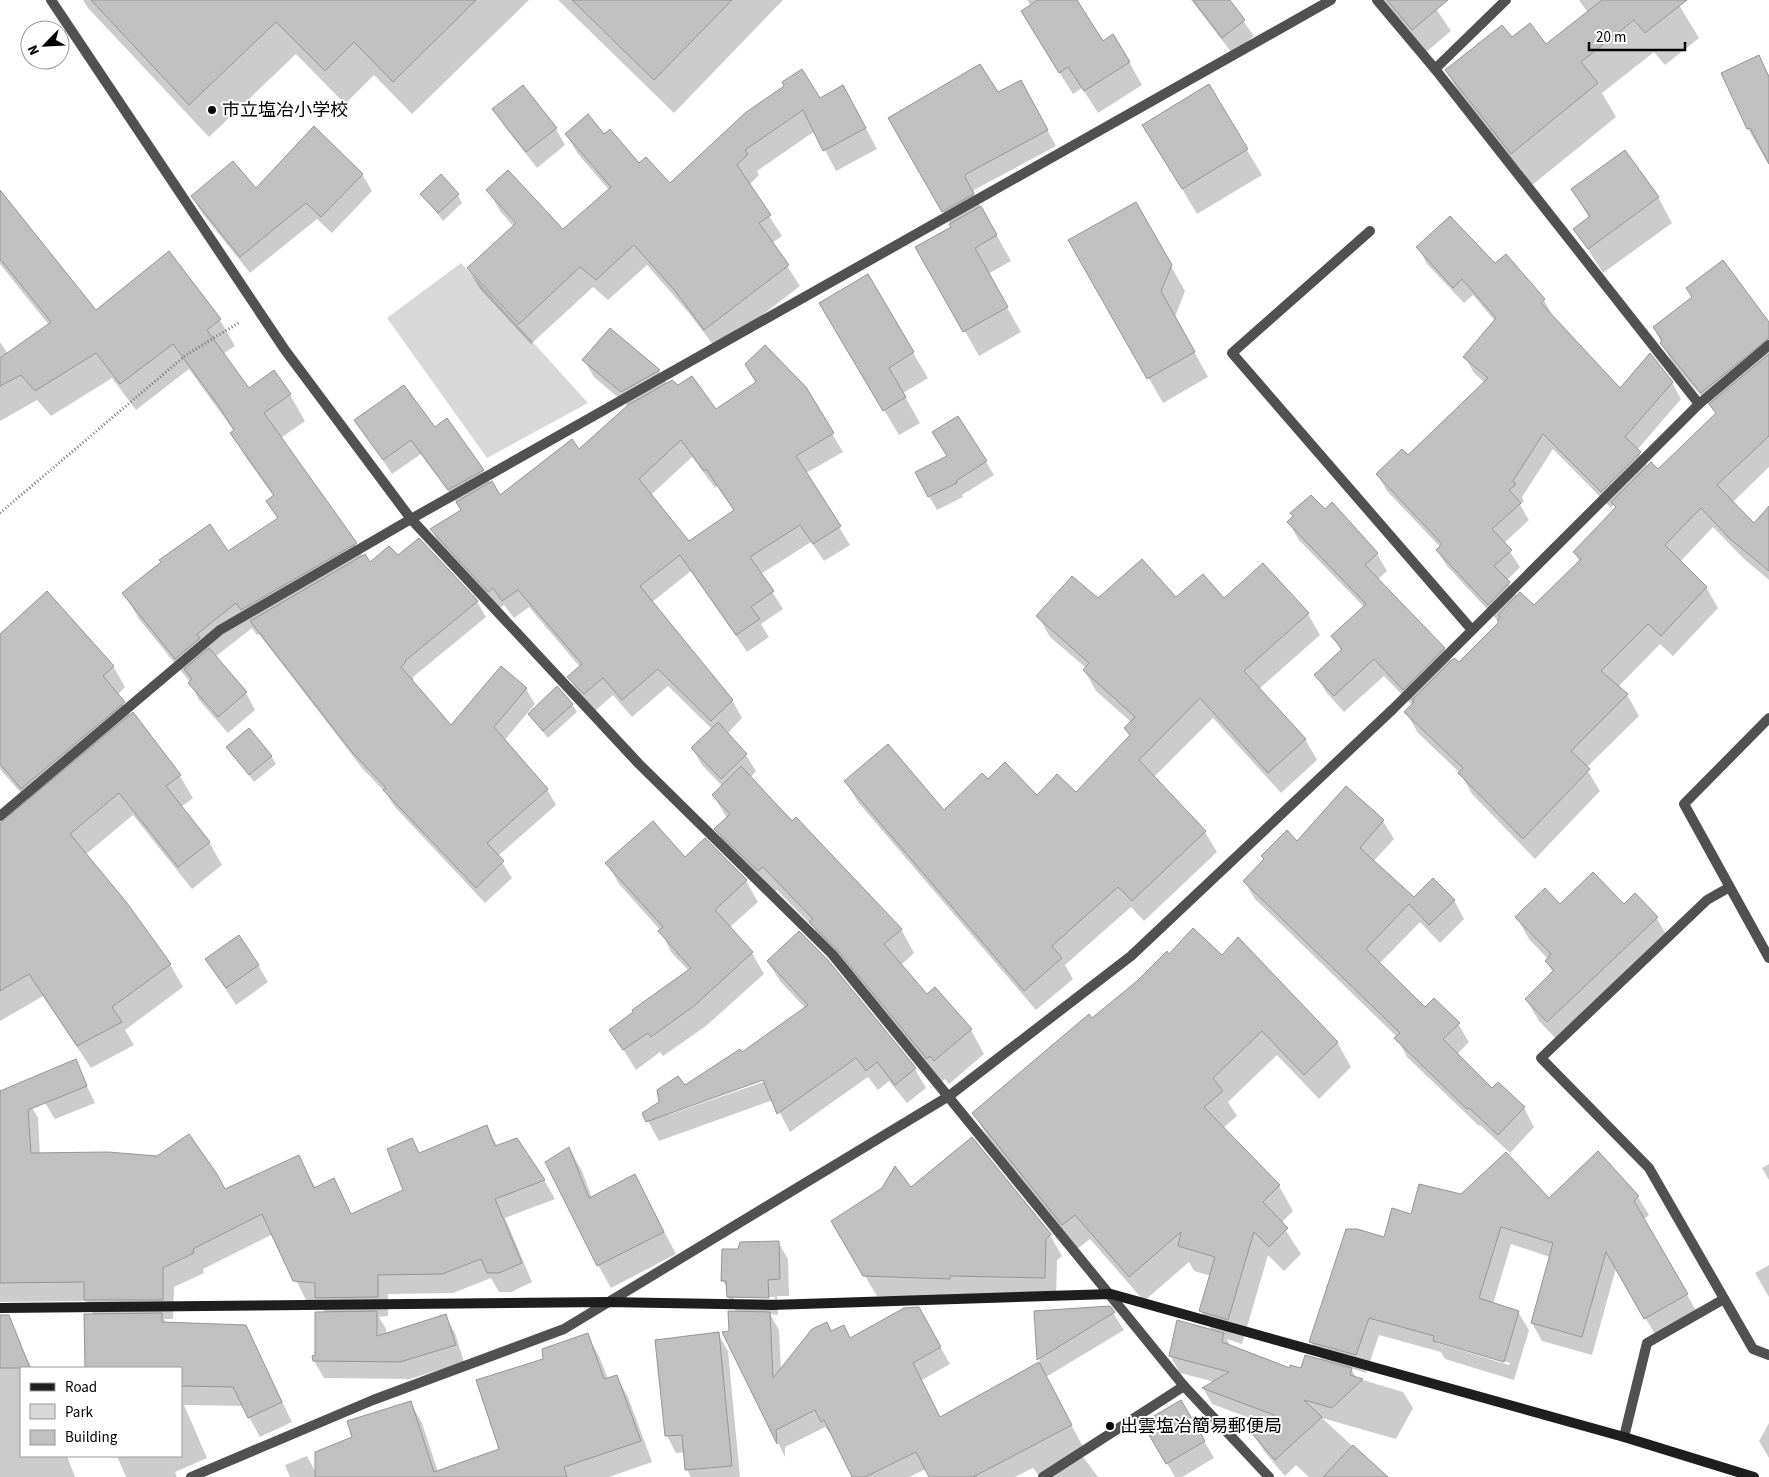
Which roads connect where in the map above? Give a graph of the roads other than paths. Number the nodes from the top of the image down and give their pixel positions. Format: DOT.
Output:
graph roads {
  1 [pos="51,0"];
  2 [pos="1331,0"];
  3 [pos="1377,0"];
  4 [pos="1506,0"];
  5 [pos="1435,69"];
  6 [pos="1370,231"];
  7 [pos="1769,345"];
  8 [pos="1699,404"];
  9 [pos="411,519"];
  10 [pos="1472,630"];
  11 [pos="1769,718"];
  12 [pos="0,816"];
  13 [pos="1728,888"];
  14 [pos="1769,958"];
  15 [pos="949,1096"];
  16 [pos="1111,1294"];
  17 [pos="1724,1299"];
  18 [pos="606,1302"];
  19 [pos="0,1308"];
  20 [pos="1769,1355"];
  21 [pos="1184,1386"];
  22 [pos="1624,1437"];
  23 [pos="191,1477"];
  24 [pos="1043,1477"];
  25 [pos="1269,1477"];
  26 [pos="1754,1477"];
  1 -- 9 [label="street"];
  2 -- 9 [label="street"];
  3 -- 5 [label="street"];
  4 -- 5 [label="street"];
  5 -- 8 [label="street"];
  6 -- 10 [label="street"];
  7 -- 8 [label="street"];
  8 -- 10 [label="street"];
  9 -- 12 [label="street"];
  9 -- 15 [label="street"];
  10 -- 15 [label="street"];
  11 -- 13 [label="street"];
  13 -- 14 [label="street"];
  13 -- 17 [label="street"];
  15 -- 16 [label="street"];
  15 -- 18 [label="street"];
  16 -- 18 [label="street"];
  16 -- 21 [label="street"];
  16 -- 22 [label="street"];
  17 -- 20 [label="street"];
  17 -- 22 [label="street"];
  18 -- 19 [label="street"];
  18 -- 23 [label="street"];
  21 -- 24 [label="street"];
  21 -- 25 [label="street"];
  22 -- 26 [label="street"];
}
